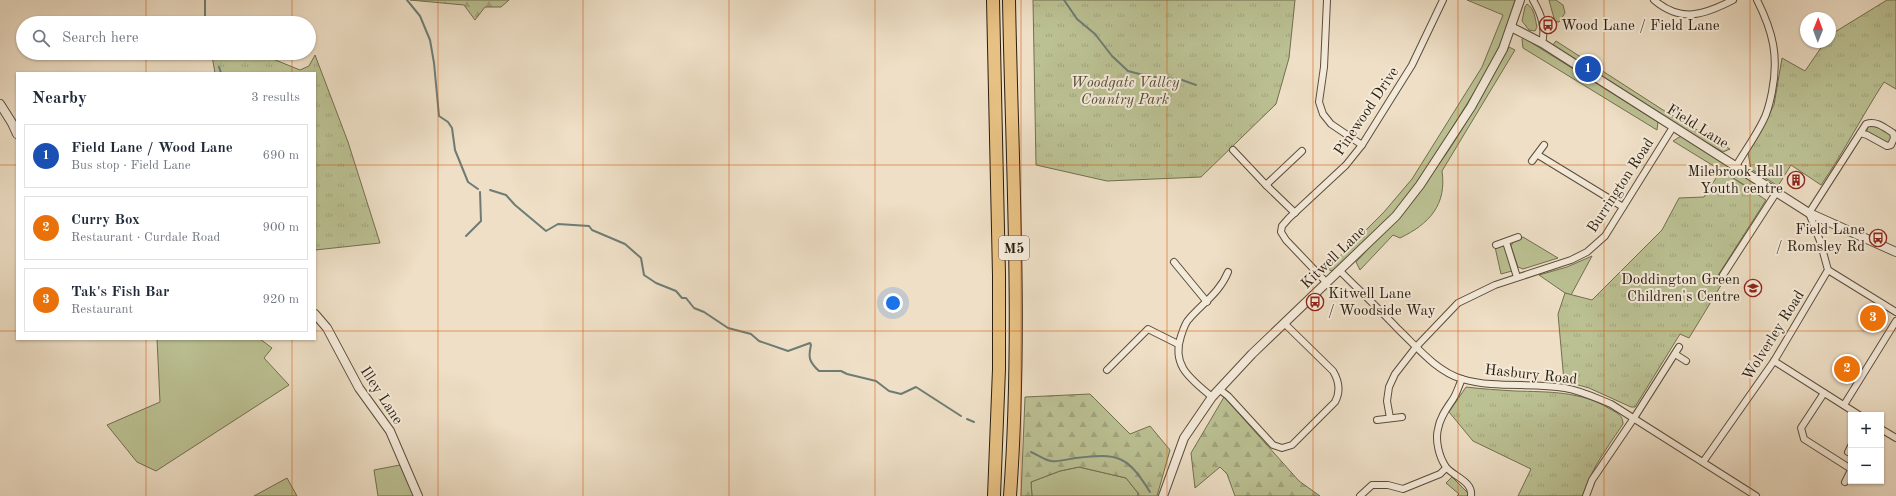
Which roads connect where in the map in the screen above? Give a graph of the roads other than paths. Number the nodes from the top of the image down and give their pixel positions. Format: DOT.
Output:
graph roads {
  1 [pos="993,0"];
  2 [pos="1009,0"];
  3 [pos="1327,0"];
  4 [pos="1442,0"];
  5 [pos="1520,0"];
  6 [pos="1533,0"];
  7 [pos="1654,0"];
  8 [pos="1733,0"];
  9 [pos="1758,0"];
  10 [pos="1511,27"];
  11 [pos="1542,43"];
  12 [pos="0,104"];
  13 [pos="1673,127"];
  14 [pos="16,132"];
  15 [pos="1860,134"];
  16 [pos="1362,145"];
  17 [pos="1544,145"];
  18 [pos="1233,150"];
  19 [pos="1302,151"];
  20 [pos="1538,155"];
  21 [pos="1532,161"];
  22 [pos="1736,166"];
  23 [pos="1266,185"];
  24 [pos="1776,193"];
  25 [pos="1623,207"];
  26 [pos="1295,213"];
  27 [pos="1808,213"];
  28 [pos="1518,237"];
  29 [pos="1506,242"];
  30 [pos="1496,245"];
  31 [pos="1896,252"];
  32 [pos="1174,262"];
  33 [pos="1828,270"];
  34 [pos="1340,271"];
  35 [pos="1228,272"];
  36 [pos="1723,275"];
  37 [pos="1517,277"];
  38 [pos="1327,282"];
  39 [pos="1207,302"];
  40 [pos="1896,312"];
  41 [pos="316,315"];
  42 [pos="1896,321"];
  43 [pos="1284,323"];
  44 [pos="1178,344"];
  45 [pos="1679,346"];
  46 [pos="1416,347"];
  47 [pos="1675,354"];
  48 [pos="1686,361"];
  49 [pos="1774,361"];
  50 [pos="1107,370"];
  51 [pos="1462,379"];
  52 [pos="1219,389"];
  53 [pos="997,390"];
  54 [pos="1824,393"];
  55 [pos="1212,397"];
  56 [pos="1844,405"];
  57 [pos="1854,412"];
  58 [pos="1402,417"];
  59 [pos="1390,418"];
  60 [pos="1634,418"];
  61 [pos="1377,420"];
  62 [pos="1884,431"];
  63 [pos="1896,438"];
  64 [pos="1013,450"];
  65 [pos="1703,462"];
  66 [pos="1446,468"];
  67 [pos="1848,468"];
  68 [pos="1848,476"];
  69 [pos="1845,482"];
  70 [pos="1753,495"];
  71 [pos="418,496"];
  72 [pos="986,496"];
  73 [pos="994,496"];
  74 [pos="1010,496"];
  75 [pos="1013,496"];
  76 [pos="1163,496"];
  77 [pos="1360,496"];
  78 [pos="1471,496"];
  79 [pos="1586,496"];
  1 -- 53 [label="highway, M5"];
  2 -- 64 [label="highway, M5"];
  3 -- 16 [label="street"];
  4 -- 16 [label="street, Pinewood Drive"];
  5 -- 10 [label="street, Kitwell Lane"];
  6 -- 11 [label="street"];
  7 -- 8 [label="street"];
  9 -- 22 [label="street"];
  10 -- 11 [label="street, Field Lane"];
  10 -- 34 [label="street, Kitwell Lane"];
  11 -- 13 [label="street, Field Lane"];
  12 -- 14 [label="street"];
  13 -- 22 [label="street, Field Lane"];
  13 -- 25 [label="street, Burrington Road"];
  15 -- 15 [label="street"];
  15 -- 27 [label="street"];
  16 -- 26 [label="street, Pinewood Drive"];
  17 -- 20 [label="street"];
  18 -- 23 [label="street"];
  19 -- 23 [label="street"];
  20 -- 21 [label="street"];
  20 -- 25 [label="street"];
  22 -- 24 [label="street, Field Lane"];
  23 -- 26 [label="street"];
  24 -- 27 [label="street, Field Lane"];
  24 -- 36 [label="street"];
  25 -- 37 [label="street, Burrington Road"];
  26 -- 38 [label="street, Pinewood Drive"];
  27 -- 31 [label="street, Field Lane"];
  27 -- 33 [label="street"];
  28 -- 29 [label="street"];
  29 -- 30 [label="street"];
  29 -- 37 [label="street"];
  32 -- 39 [label="street"];
  33 -- 40 [label="street"];
  33 -- 49 [label="street, Wolverley Road"];
  34 -- 38 [label="street, Kitwell Lane"];
  34 -- 46 [label="street, Hasbury Road"];
  35 -- 39 [label="street"];
  37 -- 46 [label="street, Burrington Road"];
  38 -- 43 [label="street, Kitwell Lane"];
  39 -- 44 [label="street"];
  41 -- 71 [label="street, Illey Lane"];
  42 -- 56 [label="street"];
  43 -- 52 [label="street, Kitwell Lane"];
  43 -- 52 [label="street"];
  44 -- 50 [label="street"];
  44 -- 55 [label="street"];
  45 -- 47 [label="street"];
  46 -- 51 [label="street, Hasbury Road"];
  46 -- 59 [label="street, Burrington Road"];
  47 -- 48 [label="street"];
  47 -- 60 [label="street"];
  49 -- 54 [label="street"];
  49 -- 65 [label="street, Wolverley Road"];
  51 -- 60 [label="street, Hasbury Road"];
  51 -- 66 [label="street"];
  52 -- 55 [label="street, Kitwell Lane"];
  53 -- 72 [label="highway"];
  53 -- 73 [label="highway, M5"];
  54 -- 56 [label="street"];
  54 -- 67 [label="street"];
  55 -- 76 [label="street, Kitwell Lane"];
  56 -- 57 [label="street"];
  58 -- 59 [label="street"];
  59 -- 61 [label="street"];
  60 -- 65 [label="street, Hasbury Road"];
  60 -- 79 [label="street"];
  62 -- 63 [label="street"];
  64 -- 74 [label="highway, M5"];
  64 -- 75 [label="highway"];
  65 -- 70 [label="street, Hasbury Road"];
  66 -- 77 [label="street"];
  66 -- 78 [label="street"];
  68 -- 69 [label="street"];
}
